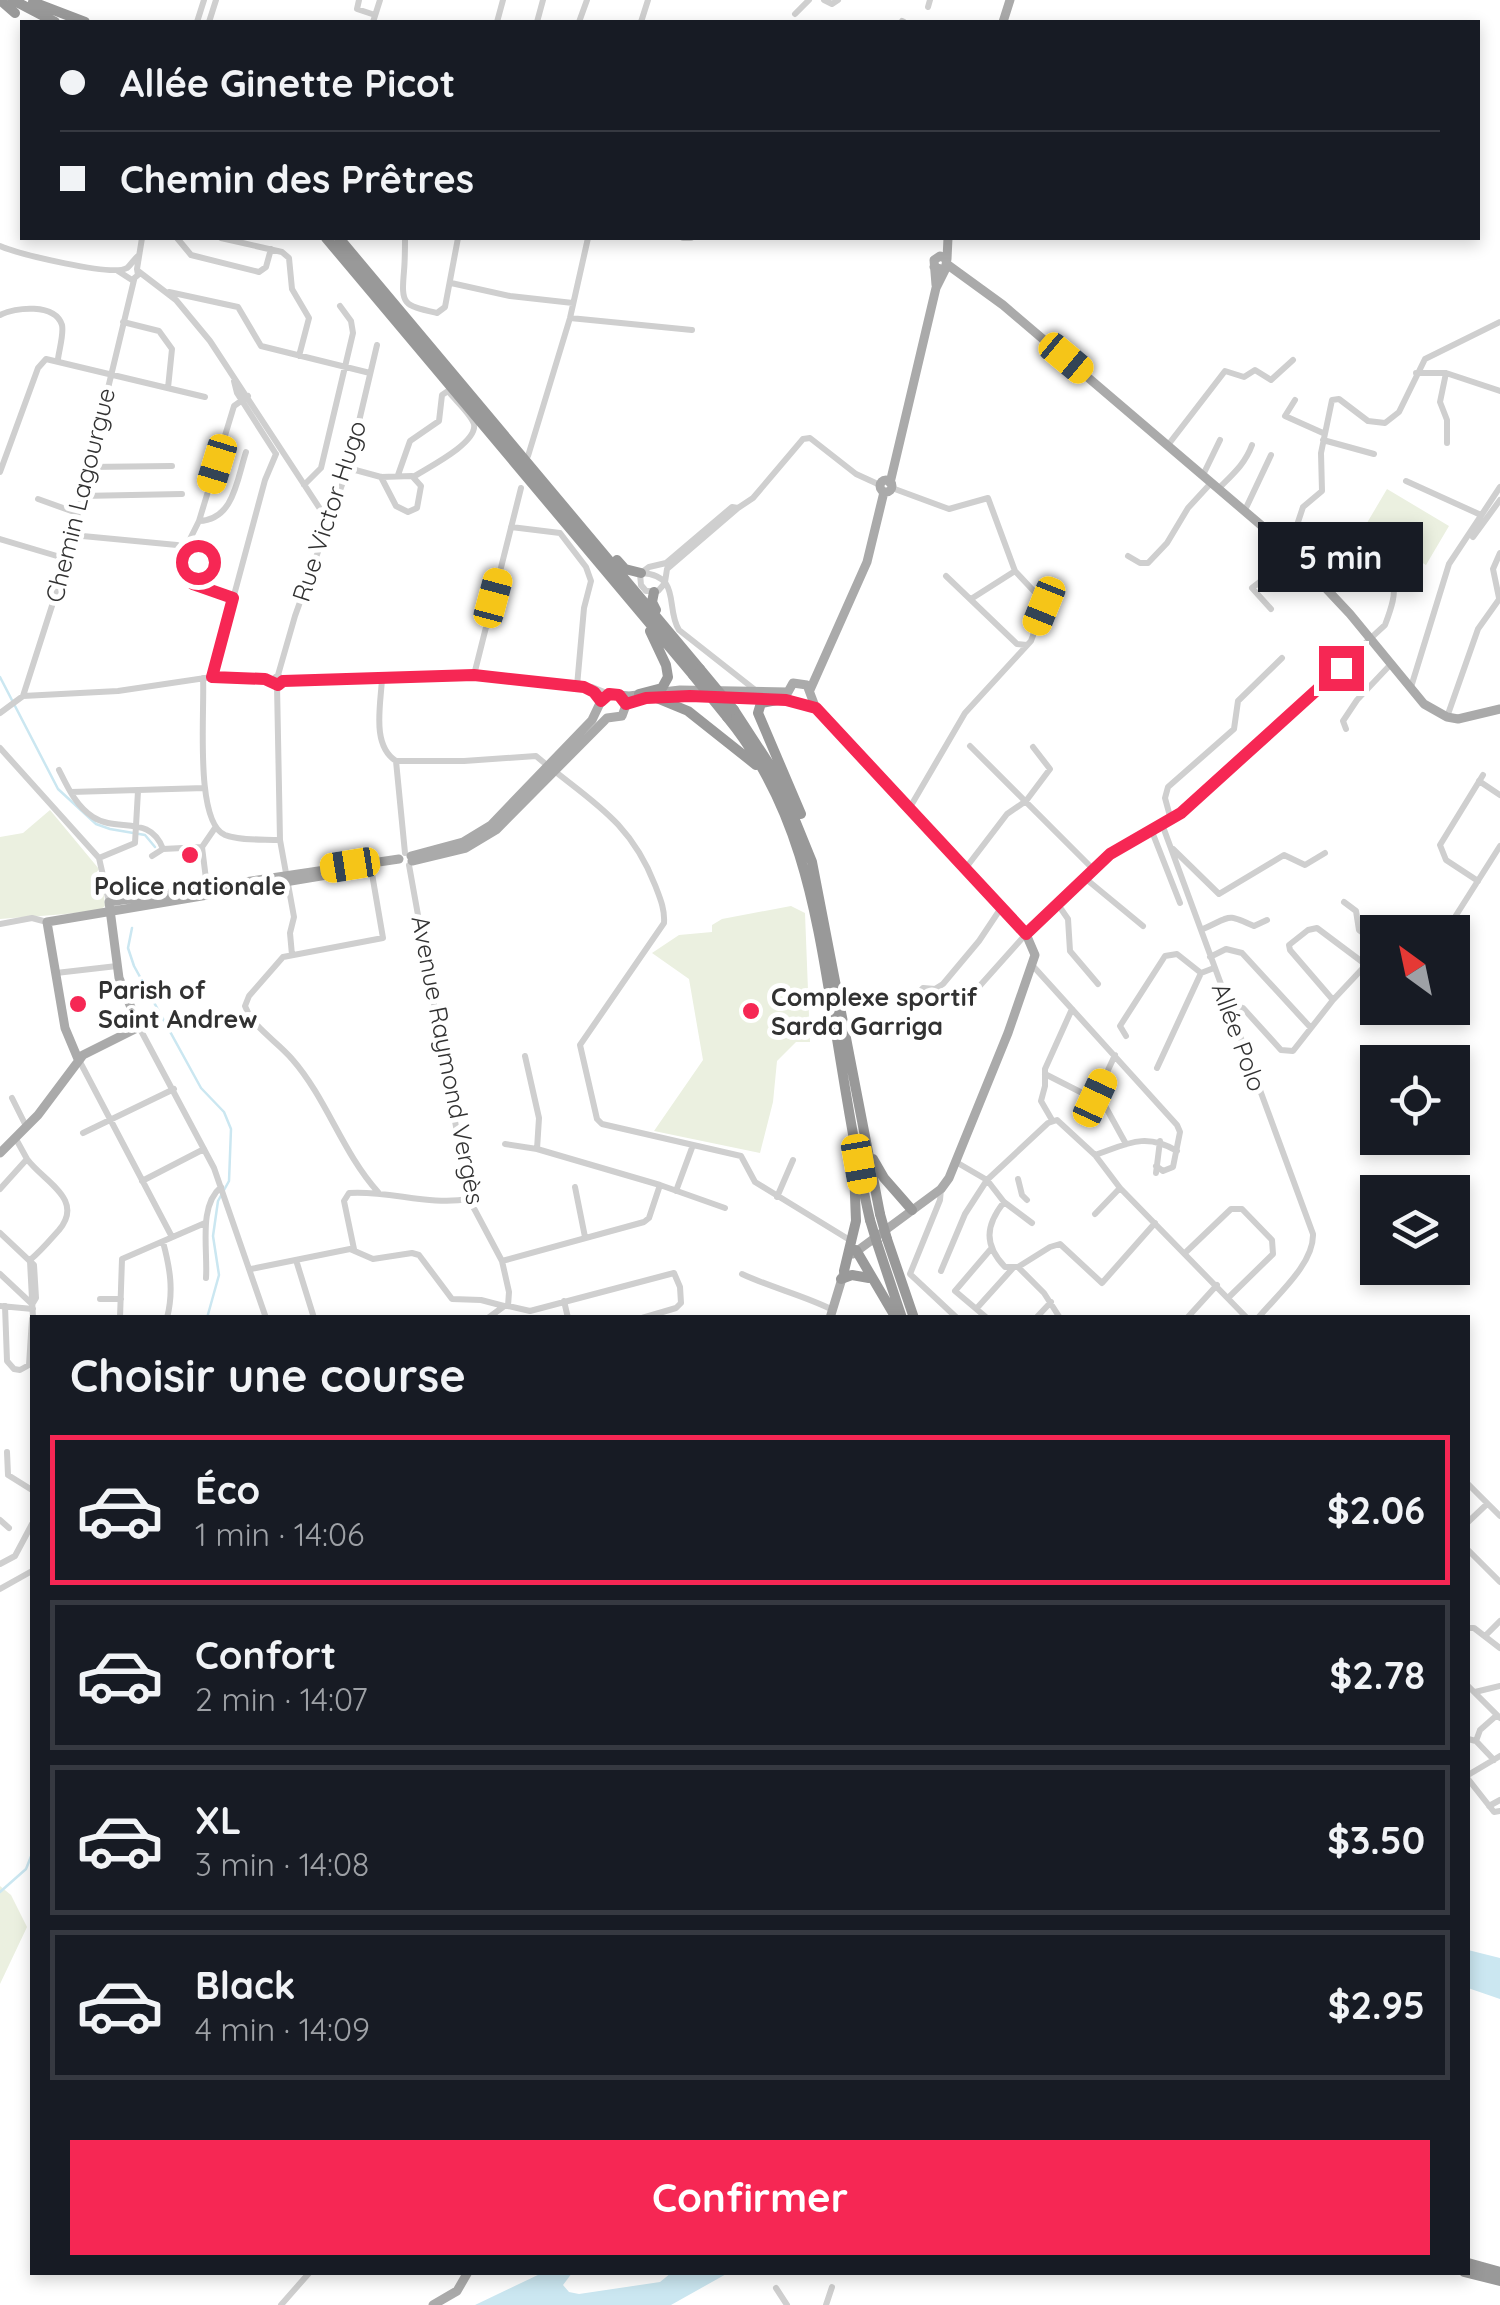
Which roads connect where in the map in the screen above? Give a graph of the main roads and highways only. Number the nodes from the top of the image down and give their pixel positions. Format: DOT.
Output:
graph roads {
  1 [pos="0,0"];
  2 [pos="13,0"];
  3 [pos="31,1"];
  4 [pos="15,13"];
  5 [pos="51,20"];
  6 [pos="64,20"];
  7 [pos="81,20"];
  8 [pos="328,240"];
  9 [pos="341,240"];
  10 [pos="948,240"];
  11 [pos="942,264"];
  12 [pos="539,478"];
  13 [pos="641,573"];
  14 [pos="608,574"];
  15 [pos="654,592"];
  16 [pos="685,652"];
  17 [pos="696,672"];
  18 [pos="808,690"];
  19 [pos="639,694"];
  20 [pos="654,697"];
  21 [pos="785,698"];
  22 [pos="607,699"];
  23 [pos="626,704"];
  24 [pos="1500,709"];
  25 [pos="730,714"];
  26 [pos="607,718"];
  27 [pos="551,769"];
  28 [pos="768,776"];
  29 [pos="406,859"];
  30 [pos="286,879"];
  31 [pos="110,907"];
  32 [pos="828,931"];
  33 [pos="78,1059"];
  34 [pos="847,1094"];
  35 [pos="867,1146"];
  36 [pos="0,1154"];
  37 [pos="916,1206"];
  38 [pos="875,1217"];
  39 [pos="882,1241"];
  40 [pos="854,1245"];
  41 [pos="843,1275"];
  42 [pos="872,1280"];
  43 [pos="832,1314"];
  44 [pos="897,1315"];
  45 [pos="898,1315"];
  46 [pos="913,1315"];
  47 [pos="1470,2264"];
  48 [pos="1500,2271"];
  49 [pos="1470,2274"];
  50 [pos="466,2275"];
  51 [pos="1500,2281"];
  52 [pos="433,2305"];
  1 -- 4 [label="highway"];
  2 -- 5 [label="highway"];
  3 -- 6 [label="highway"];
  3 -- 7 [label="highway"];
  8 -- 14 [label="highway"];
  9 -- 12 [label="highway"];
  10 -- 11 [label="main road"];
  11 -- 18 [label="main road"];
  11 -- 24 [label="main road"];
  12 -- 13 [label="highway"];
  12 -- 16 [label="highway"];
  14 -- 17 [label="highway"];
  14 -- 19 [label="highway"];
  15 -- 16 [label="highway"];
  16 -- 17 [label="highway"];
  17 -- 25 [label="highway, bridge"];
  18 -- 21 [label="main road"];
  18 -- 21 [label="main road"];
  18 -- 37 [label="main road"];
  19 -- 21 [label="main road"];
  19 -- 22 [label="main road"];
  20 -- 21 [label="main road"];
  20 -- 23 [label="main road"];
  20 -- 28 [label="highway"];
  21 -- 32 [label="highway"];
  22 -- 23 [label="main road"];
  22 -- 26 [label="main road"];
  22 -- 27 [label="main road"];
  23 -- 26 [label="main road"];
  25 -- 28 [label="highway"];
  25 -- 32 [label="highway"];
  26 -- 27 [label="main road"];
  27 -- 29 [label="main road"];
  28 -- 34 [label="highway"];
  29 -- 30 [label="main road"];
  29 -- 30 [label="main road"];
  30 -- 31 [label="main road"];
  30 -- 31 [label="main road"];
  31 -- 33 [label="main road"];
  31 -- 33 [label="main road"];
  32 -- 35 [label="highway"];
  33 -- 36 [label="main road"];
  34 -- 38 [label="highway"];
  34 -- 40 [label="highway"];
  35 -- 37 [label="highway"];
  35 -- 38 [label="highway"];
  37 -- 40 [label="main road"];
  38 -- 39 [label="highway, bridge"];
  39 -- 45 [label="highway"];
  39 -- 46 [label="highway"];
  40 -- 41 [label="highway"];
  40 -- 42 [label="highway"];
  41 -- 42 [label="highway"];
  41 -- 43 [label="main road"];
  42 -- 44 [label="highway"];
  47 -- 48 [label="highway"];
  49 -- 51 [label="highway"];
  50 -- 52 [label="main road"];
}
